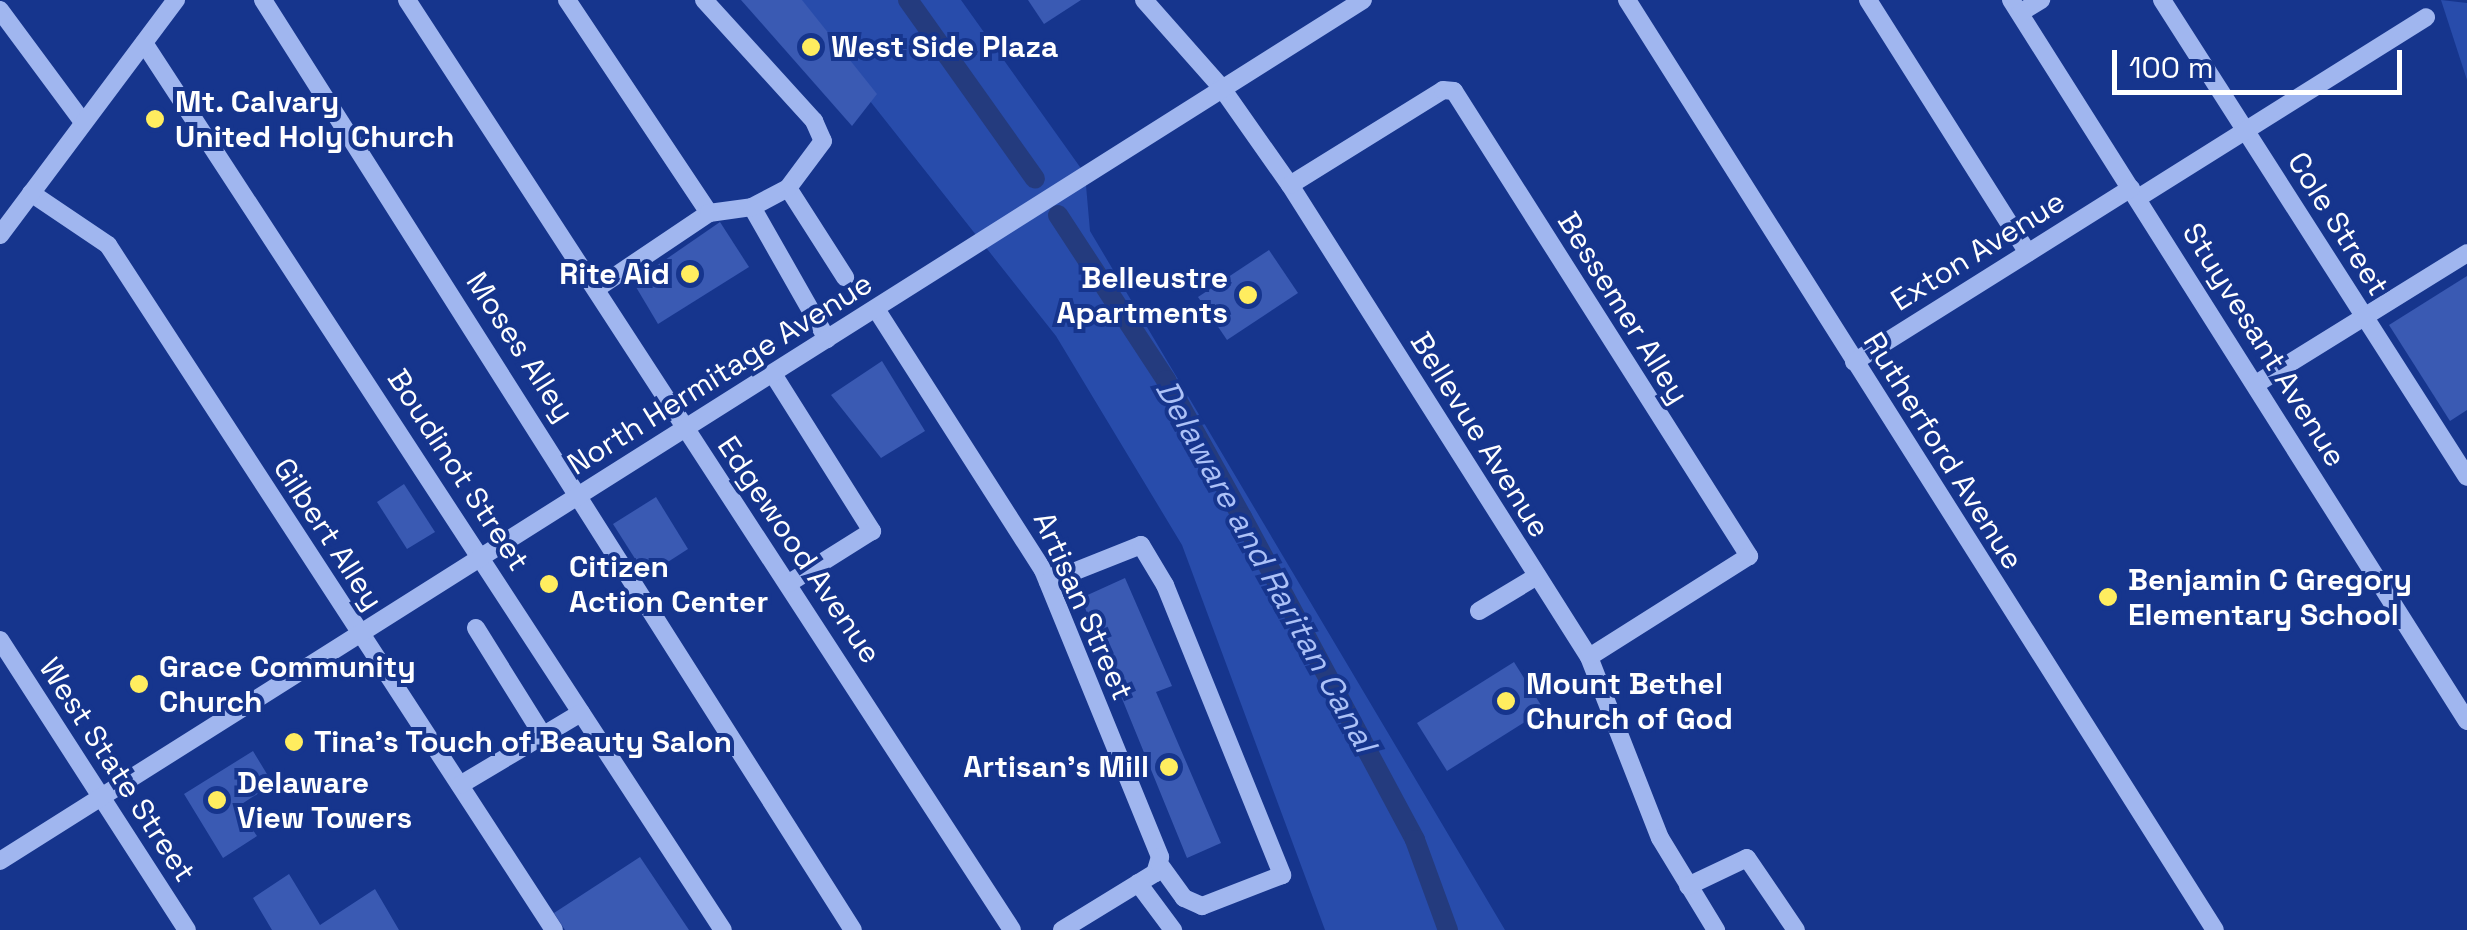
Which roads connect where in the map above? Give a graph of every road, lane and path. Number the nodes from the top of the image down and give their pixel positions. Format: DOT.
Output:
graph roads {
  1 [pos="176,0"];
  2 [pos="263,0"];
  3 [pos="407,0"];
  4 [pos="567,0"];
  5 [pos="704,0"];
  6 [pos="1144,0"];
  7 [pos="1363,0"];
  8 [pos="1627,0"];
  9 [pos="1868,0"];
  10 [pos="2041,0"];
  11 [pos="2162,0"];
  12 [pos="2016,7"];
  13 [pos="0,10"];
  14 [pos="2426,17"];
  15 [pos="144,42"];
  16 [pos="1221,87"];
  17 [pos="83,122"];
  18 [pos="2246,131"];
  19 [pos="1290,185"];
  20 [pos="788,188"];
  21 [pos="2135,193"];
  22 [pos="30,194"];
  23 [pos="752,208"];
  24 [pos="709,213"];
  25 [pos="0,235"];
  26 [pos="2028,253"];
  27 [pos="2467,253"];
  28 [pos="845,276"];
  29 [pos="596,289"];
  30 [pos="876,309"];
  31 [pos="2364,319"];
  32 [pos="827,340"];
  33 [pos="1854,362"];
  34 [pos="773,374"];
  35 [pos="2256,384"];
  36 [pos="686,428"];
  37 [pos="2467,477"];
  38 [pos="580,494"];
  39 [pos="481,556"];
  40 [pos="1537,576"];
  41 [pos="1048,582"];
  42 [pos="789,583"];
  43 [pos="1479,611"];
  44 [pos="476,628"];
  45 [pos="361,634"];
  46 [pos="0,640"];
  47 [pos="1588,657"];
  48 [pos="581,712"];
  49 [pos="2467,721"];
  50 [pos="542,734"];
  51 [pos="460,785"];
  52 [pos="104,793"];
  53 [pos="0,861"];
  54 [pos="1160,865"];
  55 [pos="1138,883"];
  56 [pos="1688,886"];
  57 [pos="187,930"];
  58 [pos="554,930"];
  59 [pos="723,930"];
  60 [pos="853,930"];
  61 [pos="1012,930"];
  62 [pos="1062,930"];
  63 [pos="1173,930"];
  64 [pos="1716,930"];
  65 [pos="1796,930"];
  66 [pos="2215,930"];
  1 -- 15 [label="street"];
  2 -- 38 [label="street, Moses Alley"];
  3 -- 29 [label="street, Edgewood Avenue"];
  4 -- 24 [label="street"];
  5 -- 20 [label="street"];
  6 -- 16 [label="street, Bellevue Avenue"];
  7 -- 16 [label="street, North Hermitage Avenue"];
  8 -- 33 [label="street, Rutherford Avenue"];
  9 -- 26 [label="street"];
  10 -- 12 [label="street"];
  11 -- 18 [label="street, Cole Street"];
  12 -- 21 [label="street, Stuyvesant Avenue"];
  13 -- 17 [label="street"];
  14 -- 18 [label="street, Exton Avenue"];
  15 -- 17 [label="street"];
  15 -- 39 [label="street, Boudinot Street"];
  16 -- 19 [label="street, Bellevue Avenue"];
  16 -- 30 [label="street, North Hermitage Avenue"];
  17 -- 22 [label="street"];
  18 -- 21 [label="street, Exton Avenue"];
  18 -- 31 [label="street, Cole Street"];
  19 -- 40 [label="street, Bellevue Avenue"];
  19 -- 47 [label="street, Bessemer Alley"];
  20 -- 23 [label="street"];
  20 -- 28 [label="street"];
  21 -- 26 [label="street, Exton Avenue"];
  21 -- 35 [label="street, Stuyvesant Avenue"];
  22 -- 25 [label="street"];
  22 -- 45 [label="street, Gilbert Alley"];
  23 -- 24 [label="street"];
  23 -- 32 [label="street"];
  24 -- 29 [label="street"];
  26 -- 33 [label="street, Exton Avenue"];
  27 -- 31 [label="street"];
  29 -- 36 [label="street, Edgewood Avenue"];
  30 -- 32 [label="street, North Hermitage Avenue"];
  30 -- 41 [label="street, Artisan Street"];
  31 -- 35 [label="street"];
  31 -- 37 [label="street, Cole Street"];
  32 -- 34 [label="street, North Hermitage Avenue"];
  33 -- 66 [label="street, Rutherford Avenue"];
  34 -- 36 [label="street, North Hermitage Avenue"];
  34 -- 42 [label="street"];
  35 -- 49 [label="street, Stuyvesant Avenue"];
  36 -- 38 [label="street, North Hermitage Avenue"];
  36 -- 42 [label="street, Edgewood Avenue"];
  38 -- 39 [label="street, North Hermitage Avenue"];
  38 -- 60 [label="street, Moses Alley"];
  39 -- 45 [label="street, North Hermitage Avenue"];
  39 -- 48 [label="street, Boudinot Street"];
  40 -- 43 [label="street"];
  40 -- 47 [label="street, Bellevue Avenue"];
  41 -- 54 [label="street, Artisan Street"];
  41 -- 54 [label="street, Artisan Street"];
  42 -- 61 [label="street, Edgewood Avenue"];
  44 -- 50 [label="street"];
  45 -- 51 [label="street, Gilbert Alley"];
  45 -- 52 [label="street, North Hermitage Avenue"];
  46 -- 52 [label="street, West State Street"];
  47 -- 56 [label="street, Bellevue Avenue"];
  48 -- 50 [label="street"];
  48 -- 59 [label="street, Boudinot Street"];
  50 -- 51 [label="street"];
  51 -- 58 [label="street, Gilbert Alley"];
  52 -- 53 [label="street, North Hermitage Avenue"];
  52 -- 57 [label="street, West State Street"];
  54 -- 55 [label="street"];
  55 -- 62 [label="street"];
  55 -- 63 [label="street"];
  56 -- 64 [label="street, Bellevue Avenue"];
  56 -- 65 [label="street"];
}
